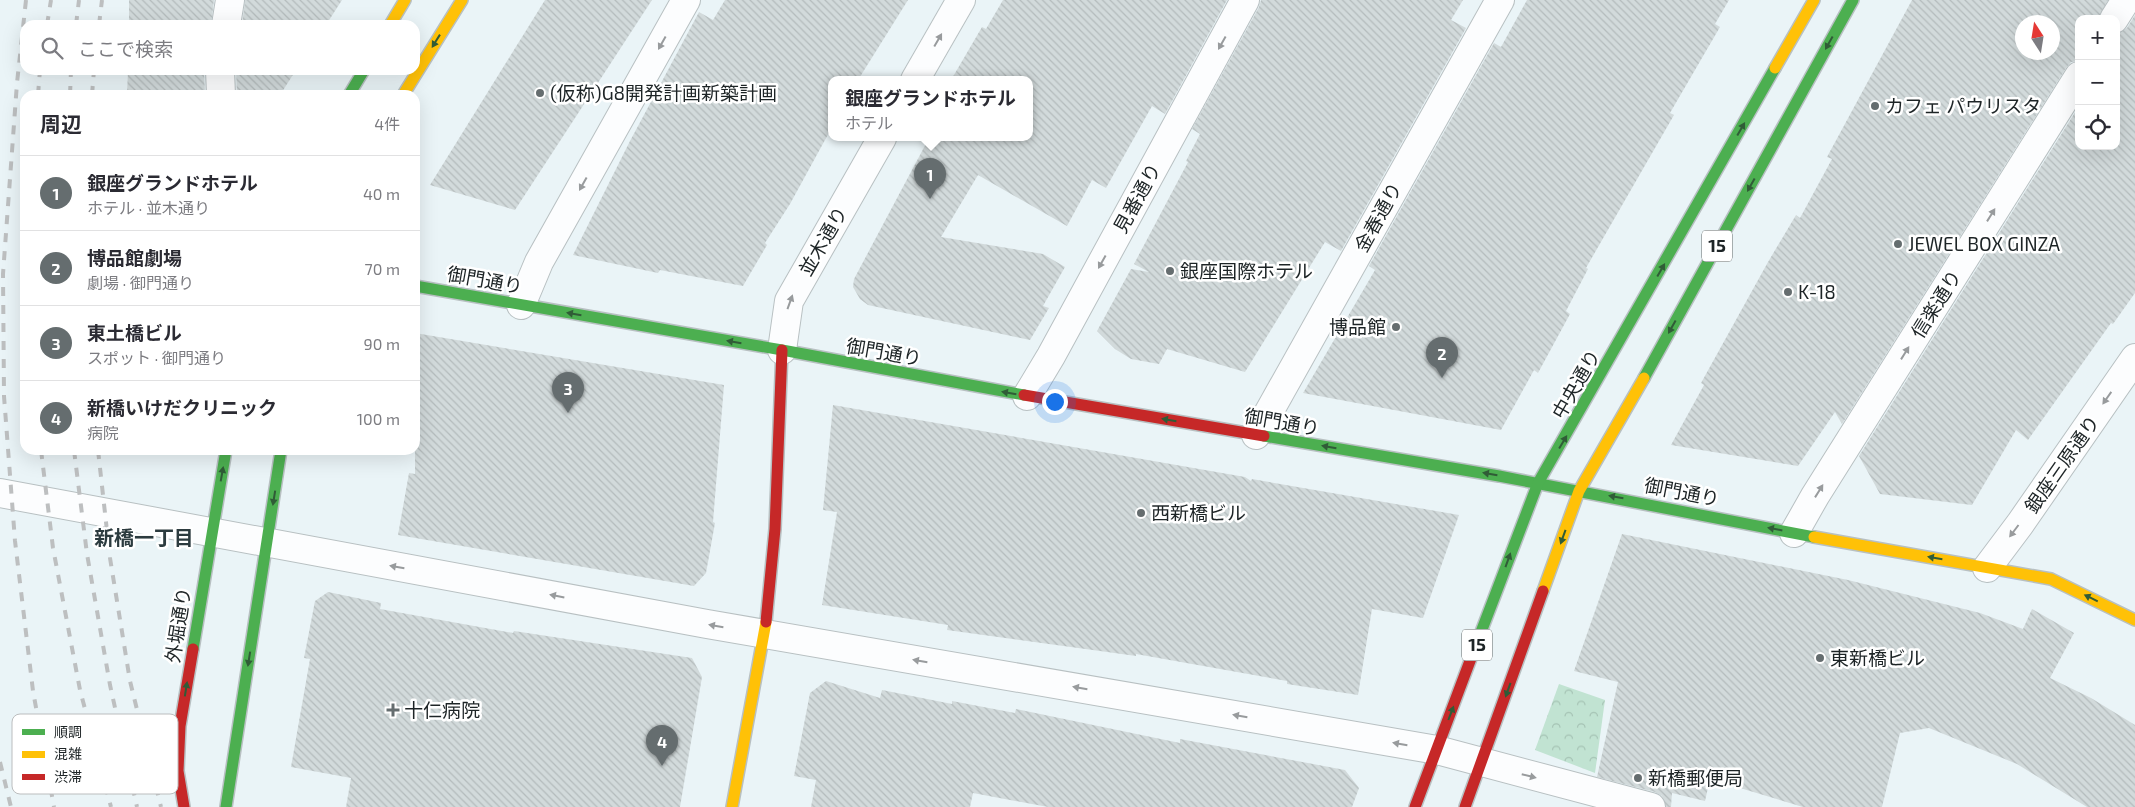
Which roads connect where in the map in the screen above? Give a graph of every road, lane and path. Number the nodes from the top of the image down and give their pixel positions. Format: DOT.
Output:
graph roads {
  1 [pos="230,0"];
  2 [pos="405,0"];
  3 [pos="462,0"];
  4 [pos="686,0"];
  5 [pos="961,0"];
  6 [pos="1246,0"];
  7 [pos="1500,0"];
  8 [pos="1814,0"];
  9 [pos="1852,0"];
  10 [pos="2126,0"];
  11 [pos="2117,15"];
  12 [pos="227,20"];
  13 [pos="393,20"];
  14 [pos="420,68"];
  15 [pos="220,75"];
  16 [pos="361,75"];
  17 [pos="415,75"];
  18 [pos="917,76"];
  19 [pos="2075,82"];
  20 [pos="221,90"];
  21 [pos="352,90"];
  22 [pos="406,90"];
  23 [pos="880,141"];
  24 [pos="420,287"];
  25 [pos="521,305"];
  26 [pos="782,350"];
  27 [pos="2135,358"];
  28 [pos="1027,396"];
  29 [pos="1256,435"];
  30 [pos="225,455"];
  31 [pos="280,455"];
  32 [pos="1538,483"];
  33 [pos="1580,491"];
  34 [pos="0,493"];
  35 [pos="211,532"];
  36 [pos="1794,533"];
  37 [pos="267,542"];
  38 [pos="1987,568"];
  39 [pos="2135,620"];
  40 [pos="764,634"];
  41 [pos="1437,750"];
  42 [pos="1482,764"];
  43 [pos="184,807"];
  44 [pos="226,807"];
  45 [pos="732,807"];
  46 [pos="1415,807"];
  47 [pos="1465,807"];
  48 [pos="1651,807"];
  1 -- 12 [label="street"];
  2 -- 13 [label="main road"];
  3 -- 14 [label="main road, one-way"];
  4 -- 25 [label="street, one-way"];
  18 -- 5 [label="street, one-way"];
  6 -- 28 [label="street, 見番通り, one-way"];
  7 -- 29 [label="street, 金春通り"];
  32 -- 8 [label="main road, 中央通り / 15, one-way"];
  9 -- 33 [label="main road, 15, one-way"];
  10 -- 11 [label="street"];
  15 -- 20 [label="street"];
  16 -- 21 [label="main road"];
  17 -- 22 [label="main road, one-way"];
  36 -- 19 [label="street, 信楽通り, one-way"];
  26 -- 23 [label="street, 並木通り, one-way"];
  24 -- 25 [label="main road, 御門通り"];
  26 -- 25 [label="main road, 御門通り, one-way"];
  28 -- 26 [label="main road, 御門通り, one-way"];
  26 -- 40 [label="main road"];
  27 -- 38 [label="street, 銀座三原通り, one-way"];
  29 -- 28 [label="main road, 御門通り, one-way"];
  32 -- 29 [label="main road, 御門通り, one-way"];
  35 -- 30 [label="main road, 外堀通り, one-way"];
  31 -- 37 [label="main road, one-way"];
  32 -- 33 [label="main road, 御門通り"];
  41 -- 32 [label="main road, 中央通り / 15, one-way"];
  36 -- 33 [label="main road, 御門通り, one-way"];
  33 -- 42 [label="main road, 15, one-way"];
  34 -- 35 [label="street"];
  35 -- 37 [label="street"];
  43 -- 35 [label="main road, 外堀通り, one-way"];
  38 -- 36 [label="main road, 御門通り, one-way"];
  40 -- 37 [label="street, one-way"];
  37 -- 44 [label="main road, one-way"];
  39 -- 38 [label="main road, 御門通り, one-way"];
  41 -- 40 [label="street, one-way"];
  40 -- 45 [label="main road"];
  41 -- 42 [label="street"];
  41 -- 46 [label="main road, 中央通り / 15"];
  42 -- 47 [label="main road, 15"];
  42 -- 48 [label="street, one-way"];
}
